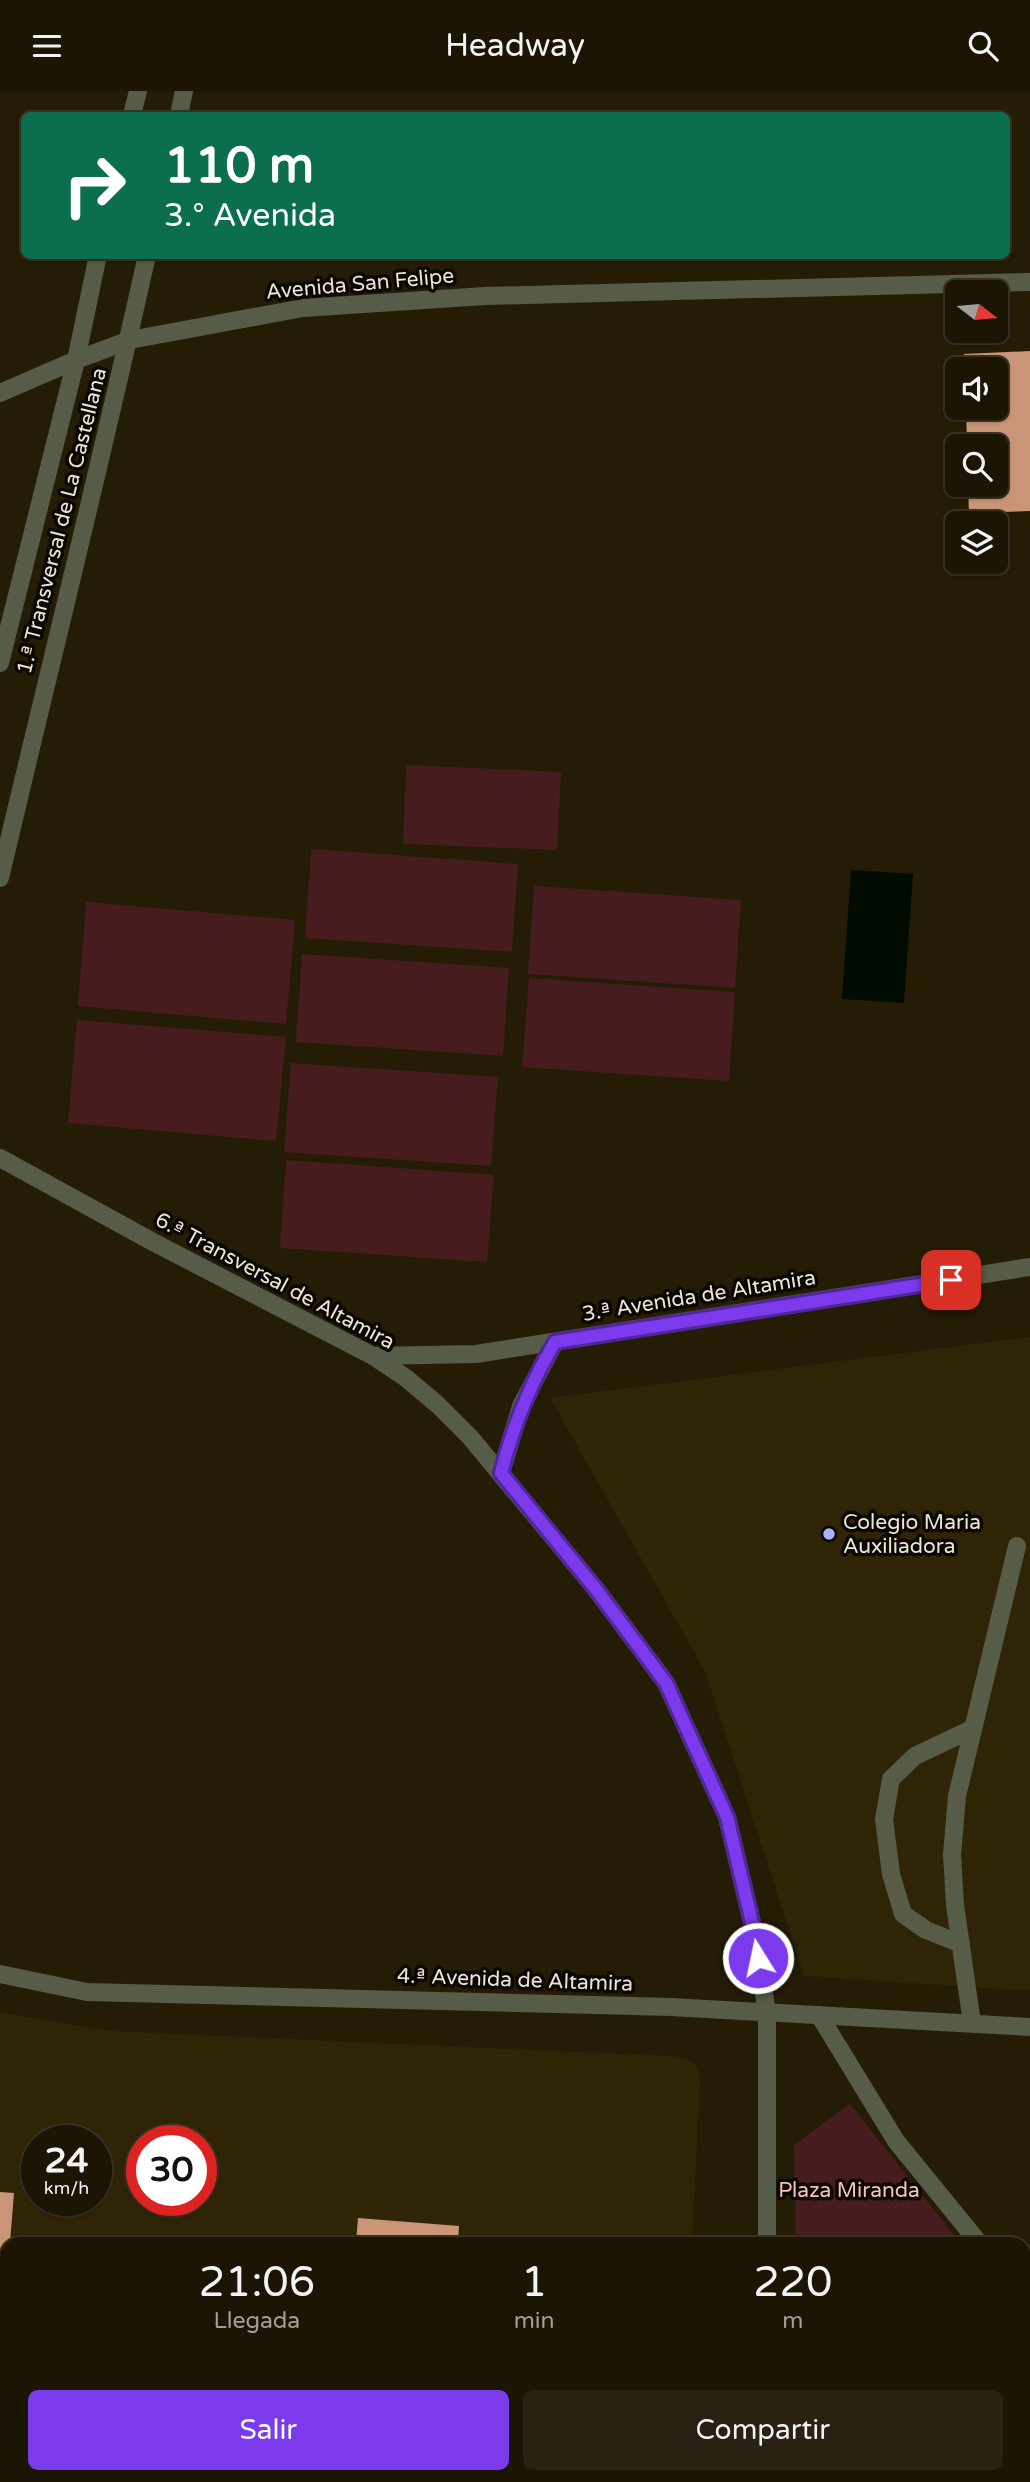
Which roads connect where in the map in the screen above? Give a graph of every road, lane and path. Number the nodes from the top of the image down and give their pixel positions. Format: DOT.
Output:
graph roads {
  1 [pos="138,91"];
  2 [pos="184,91"];
  3 [pos="133,112"];
  4 [pos="180,112"];
  5 [pos="97,259"];
  6 [pos="146,259"];
  7 [pos="1030,282"];
  8 [pos="130,340"];
  9 [pos="76,360"];
  10 [pos="0,393"];
  11 [pos="0,663"];
  12 [pos="0,878"];
  13 [pos="0,1158"];
  14 [pos="1030,1267"];
  15 [pos="555,1342"];
  16 [pos="373,1356"];
  17 [pos="501,1473"];
  18 [pos="1017,1546"];
  19 [pos="972,1729"];
  20 [pos="961,1944"];
  21 [pos="0,1974"];
  22 [pos="767,2013"];
  23 [pos="819,2015"];
  24 [pos="972,2023"];
  25 [pos="1030,2027"];
  26 [pos="767,2237"];
  27 [pos="974,2237"];
  1 -- 3 [label="street"];
  2 -- 4 [label="street"];
  5 -- 9 [label="street, 1.ª Transversal de La Castellana"];
  6 -- 8 [label="street, 1.ª Transversal de La Castellana"];
  7 -- 8 [label="street, Avenida San Felipe"];
  8 -- 9 [label="street, Avenida San Felipe"];
  8 -- 12 [label="street, 1.ª Transversal de La Castellana"];
  9 -- 10 [label="street, Avenida San Felipe"];
  9 -- 11 [label="street, 1.ª Transversal de La Castellana"];
  13 -- 16 [label="street, 6.ª Transversal de Altamira"];
  14 -- 15 [label="street, 3.ª Avenida de Altamira"];
  15 -- 16 [label="street, 3.ª Avenida de Altamira"];
  15 -- 17 [label="street"];
  16 -- 17 [label="street, 6.ª Transversal de Altamira"];
  17 -- 22 [label="street, 6.ª Transversal de Altamira"];
  18 -- 19 [label="street"];
  19 -- 20 [label="street"];
  19 -- 20 [label="street"];
  20 -- 24 [label="street"];
  21 -- 22 [label="street, 4.ª Avenida de Altamira"];
  22 -- 23 [label="street, 4.ª Avenida de Altamira"];
  22 -- 26 [label="street, 6.ª Transversal de Altamira"];
  23 -- 24 [label="street, 4.ª Avenida de Altamira"];
  23 -- 27 [label="street"];
  24 -- 25 [label="street, 4.ª Avenida de Altamira"];
}
